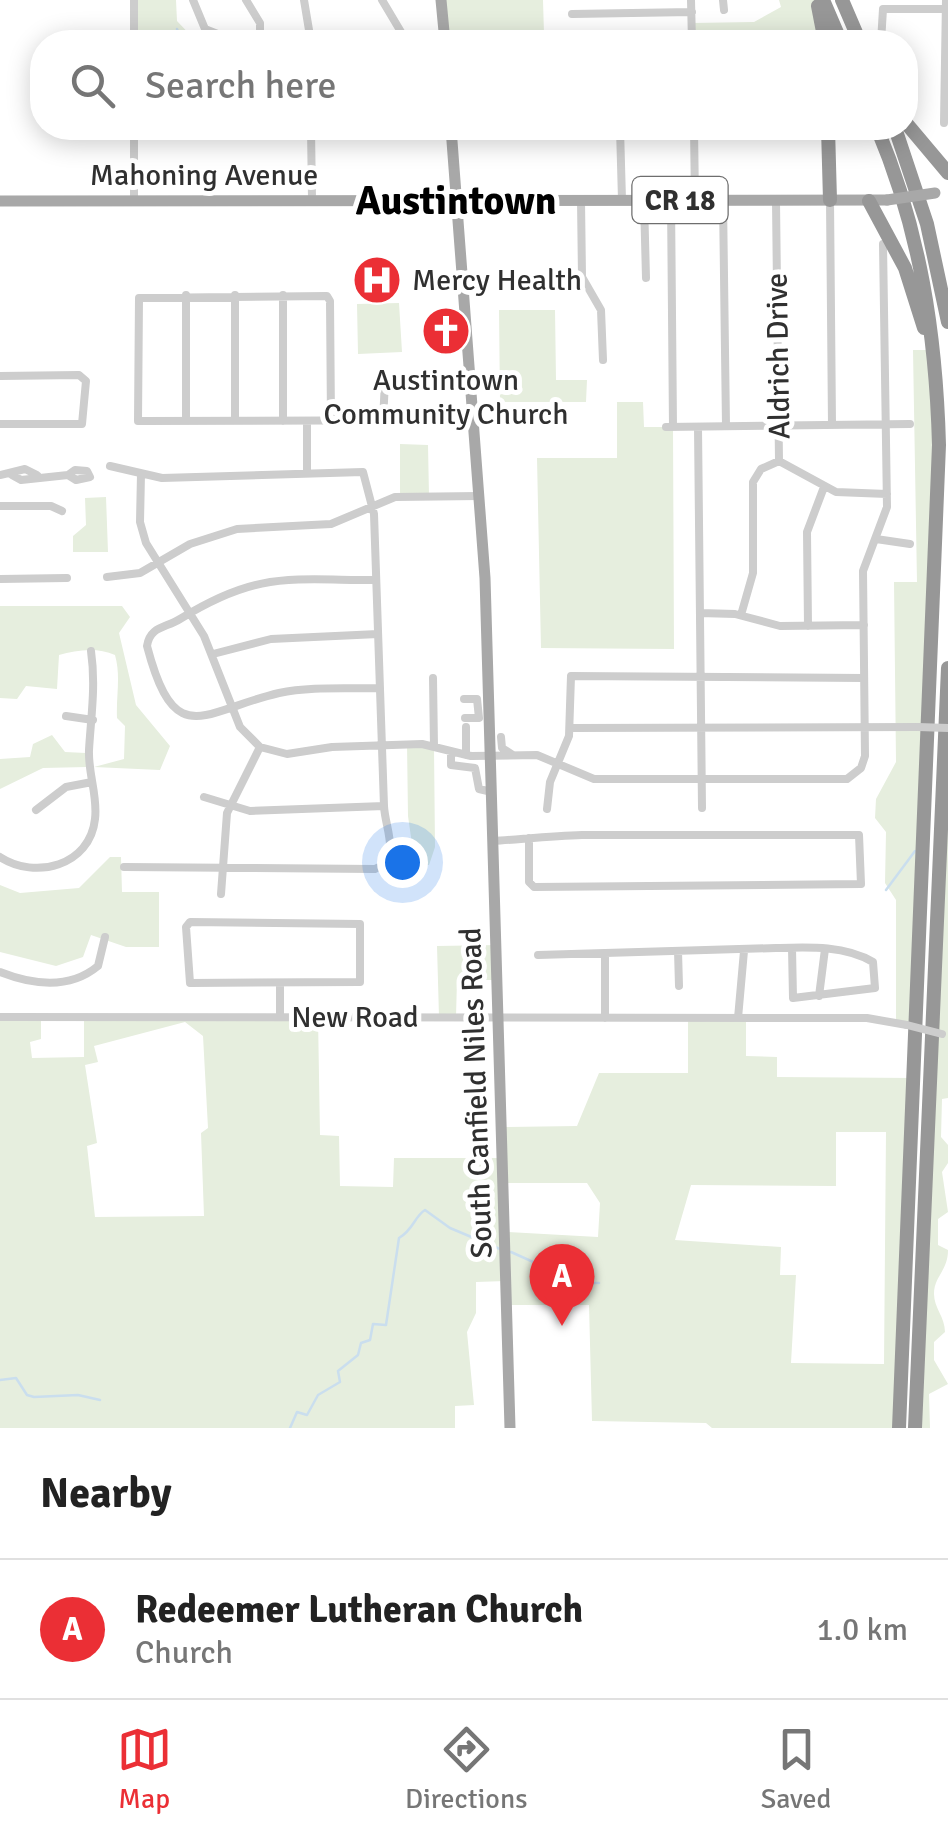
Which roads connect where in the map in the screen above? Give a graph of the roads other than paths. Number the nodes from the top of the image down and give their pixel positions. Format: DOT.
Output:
graph roads {
  1 [pos="134,0"];
  2 [pos="193,0"];
  3 [pos="246,0"];
  4 [pos="304,0"];
  5 [pos="382,0"];
  6 [pos="441,0"];
  7 [pos="692,0"];
  8 [pos="820,0"];
  9 [pos="842,0"];
  10 [pos="947,6"];
  11 [pos="692,12"];
  12 [pos="572,14"];
  13 [pos="134,30"];
  14 [pos="208,30"];
  15 [pos="260,30"];
  16 [pos="309,30"];
  17 [pos="400,30"];
  18 [pos="443,30"];
  19 [pos="692,30"];
  20 [pos="823,30"];
  21 [pos="835,30"];
  22 [pos="855,30"];
  23 [pos="882,30"];
  24 [pos="944,123"];
  25 [pos="918,137"];
  26 [pos="134,140"];
  27 [pos="312,140"];
  28 [pos="452,140"];
  29 [pos="620,140"];
  30 [pos="694,140"];
  31 [pos="828,140"];
  32 [pos="881,140"];
  33 [pos="898,140"];
  34 [pos="948,172"];
  35 [pos="942,192"];
  36 [pos="134,200"];
  37 [pos="312,200"];
  38 [pos="456,200"];
  39 [pos="581,200"];
  40 [pos="622,200"];
  41 [pos="644,200"];
  42 [pos="671,200"];
  43 [pos="695,200"];
  44 [pos="724,200"];
  45 [pos="776,200"];
  46 [pos="830,200"];
  47 [pos="869,200"];
  48 [pos="0,201"];
  49 [pos="884,244"];
  50 [pos="646,278"];
  51 [pos="186,295"];
  52 [pos="235,295"];
  53 [pos="283,295"];
  54 [pos="948,322"];
  55 [pos="603,360"];
  56 [pos="0,376"];
  57 [pos="385,381"];
  58 [pos="936,387"];
  59 [pos="473,420"];
  60 [pos="186,421"];
  61 [pos="235,421"];
  62 [pos="283,421"];
  63 [pos="307,421"];
  64 [pos="331,421"];
  65 [pos="383,421"];
  66 [pos="0,424"];
  67 [pos="910,424"];
  68 [pos="832,425"];
  69 [pos="886,425"];
  70 [pos="698,426"];
  71 [pos="726,426"];
  72 [pos="779,426"];
  73 [pos="779,461"];
  74 [pos="110,466"];
  75 [pos="308,472"];
  76 [pos="141,474"];
  77 [pos="0,475"];
  78 [pos="68,475"];
  79 [pos="824,487"];
  80 [pos="887,494"];
  81 [pos="479,496"];
  82 [pos="372,504"];
  83 [pos="0,506"];
  84 [pos="62,511"];
  85 [pos="876,539"];
  86 [pos="910,544"];
  87 [pos="158,563"];
  88 [pos="107,577"];
  89 [pos="67,578"];
  90 [pos="0,579"];
  91 [pos="376,580"];
  92 [pos="190,612"];
  93 [pos="700,613"];
  94 [pos="741,615"];
  95 [pos="864,625"];
  96 [pos="808,626"];
  97 [pos="378,634"];
  98 [pos="91,651"];
  99 [pos="212,654"];
  100 [pos="948,668"];
  101 [pos="432,678"];
  102 [pos="701,678"];
  103 [pos="864,678"];
  104 [pos="380,688"];
  105 [pos="464,699"];
  106 [pos="483,707"];
  107 [pos="232,708"];
  108 [pos="66,716"];
  109 [pos="93,720"];
  110 [pos="570,728"];
  111 [pos="702,728"];
  112 [pos="864,728"];
  113 [pos="948,728"];
  114 [pos="496,739"];
  115 [pos="382,744"];
  116 [pos="434,747"];
  117 [pos="260,748"];
  118 [pos="450,752"];
  119 [pos="466,755"];
  120 [pos="513,755"];
  121 [pos="490,756"];
  122 [pos="558,764"];
  123 [pos="702,780"];
  124 [pos="92,782"];
  125 [pos="492,792"];
  126 [pos="204,797"];
  127 [pos="230,806"];
  128 [pos="384,806"];
  129 [pos="702,808"];
  130 [pos="547,809"];
  131 [pos="36,810"];
  132 [pos="529,838"];
  133 [pos="494,841"];
  134 [pos="0,857"];
  135 [pos="124,867"];
  136 [pos="222,867"];
  137 [pos="222,894"];
  138 [pos="105,938"];
  139 [pos="792,948"];
  140 [pos="824,949"];
  141 [pos="678,951"];
  142 [pos="744,951"];
  143 [pos="603,953"];
  144 [pos="538,955"];
  145 [pos="0,972"];
  146 [pos="280,983"];
  147 [pos="678,986"];
  148 [pos="819,996"];
  149 [pos="0,1017"];
  150 [pos="280,1017"];
  151 [pos="500,1017"];
  152 [pos="603,1018"];
  153 [pos="740,1018"];
  154 [pos="945,1035"];
  155 [pos="510,1428"];
  156 [pos="899,1428"];
  157 [pos="915,1428"];
  1 -- 13 [label="street"];
  2 -- 14 [label="street"];
  3 -- 15 [label="street"];
  4 -- 16 [label="street"];
  5 -- 17 [label="street"];
  6 -- 18 [label="main road"];
  7 -- 11 [label="street"];
  8 -- 20 [label="highway"];
  8 -- 21 [label="highway"];
  9 -- 22 [label="highway"];
  10 -- 23 [label="street"];
  10 -- 24 [label="street"];
  11 -- 12 [label="street"];
  11 -- 19 [label="street"];
  25 -- 34 [label="highway"];
  26 -- 36 [label="street"];
  27 -- 37 [label="street"];
  28 -- 38 [label="main road"];
  29 -- 40 [label="street"];
  30 -- 43 [label="street"];
  31 -- 46 [label="highway"];
  32 -- 58 [label="highway"];
  33 -- 54 [label="highway"];
  35 -- 47 [label="main road, Mahoning Avenue / CR 18, bridge"];
  36 -- 37 [label="main road, Mahoning Avenue / CR 18"];
  36 -- 48 [label="main road, Mahoning Avenue / CR 18"];
  37 -- 38 [label="main road, Mahoning Avenue / CR 18"];
  38 -- 39 [label="main road, Mahoning Avenue / CR 18"];
  38 -- 59 [label="main road"];
  39 -- 40 [label="main road, Mahoning Avenue / CR 18"];
  39 -- 55 [label="street"];
  40 -- 41 [label="main road, Mahoning Avenue / CR 18"];
  41 -- 42 [label="main road, Mahoning Avenue / CR 18"];
  41 -- 50 [label="street"];
  42 -- 43 [label="main road, Mahoning Avenue / CR 18"];
  42 -- 70 [label="street"];
  43 -- 44 [label="main road, Mahoning Avenue / CR 18"];
  44 -- 45 [label="main road, Mahoning Avenue / CR 18"];
  44 -- 71 [label="street"];
  45 -- 46 [label="main road, Mahoning Avenue / CR 18"];
  45 -- 72 [label="street, Aldrich Drive"];
  46 -- 47 [label="main road, Mahoning Avenue / CR 18"];
  46 -- 68 [label="street"];
  47 -- 58 [label="highway"];
  49 -- 69 [label="street"];
  51 -- 52 [label="street"];
  51 -- 60 [label="street"];
  51 -- 60 [label="street"];
  52 -- 53 [label="street"];
  52 -- 61 [label="street"];
  53 -- 62 [label="street"];
  53 -- 64 [label="street"];
  56 -- 66 [label="street"];
  57 -- 65 [label="street"];
  58 -- 156 [label="highway"];
  59 -- 65 [label="street"];
  59 -- 81 [label="main road"];
  60 -- 61 [label="street"];
  61 -- 62 [label="street"];
  62 -- 63 [label="street"];
  63 -- 64 [label="street"];
  63 -- 75 [label="street"];
  64 -- 65 [label="street"];
  67 -- 69 [label="street"];
  68 -- 69 [label="street"];
  68 -- 72 [label="street"];
  69 -- 80 [label="street"];
  70 -- 71 [label="street"];
  70 -- 93 [label="street"];
  71 -- 72 [label="street"];
  72 -- 73 [label="street, Aldrich Drive"];
  73 -- 79 [label="street"];
  73 -- 94 [label="street, Aldrich Drive"];
  74 -- 76 [label="street"];
  75 -- 76 [label="street"];
  75 -- 82 [label="street"];
  76 -- 87 [label="street"];
  77 -- 78 [label="street"];
  79 -- 80 [label="street"];
  79 -- 96 [label="street"];
  80 -- 85 [label="street"];
  81 -- 82 [label="street"];
  81 -- 106 [label="main road"];
  82 -- 87 [label="street"];
  82 -- 91 [label="street"];
  83 -- 84 [label="street"];
  85 -- 86 [label="street"];
  85 -- 95 [label="street"];
  87 -- 88 [label="street"];
  87 -- 92 [label="street"];
  89 -- 90 [label="street"];
  91 -- 92 [label="street"];
  91 -- 97 [label="street"];
  92 -- 99 [label="street"];
  92 -- 107 [label="street"];
  93 -- 94 [label="street"];
  93 -- 102 [label="street"];
  94 -- 96 [label="street"];
  95 -- 96 [label="street"];
  95 -- 103 [label="street"];
  97 -- 99 [label="street"];
  97 -- 104 [label="street"];
  98 -- 109 [label="street"];
  99 -- 107 [label="street"];
  100 -- 157 [label="highway"];
  101 -- 116 [label="street"];
  102 -- 103 [label="street"];
  102 -- 110 [label="street"];
  102 -- 111 [label="street"];
  103 -- 112 [label="street"];
  104 -- 107 [label="street"];
  104 -- 115 [label="street"];
  105 -- 106 [label="street"];
  106 -- 114 [label="main road"];
  106 -- 119 [label="street"];
  107 -- 117 [label="street"];
  108 -- 109 [label="street"];
  109 -- 124 [label="street"];
  110 -- 111 [label="street"];
  110 -- 122 [label="street"];
  111 -- 112 [label="street"];
  111 -- 123 [label="street"];
  112 -- 113 [label="street, bridge"];
  112 -- 123 [label="street"];
  114 -- 120 [label="street"];
  114 -- 121 [label="main road, South Canfield Niles Road"];
  115 -- 116 [label="street"];
  115 -- 117 [label="street"];
  115 -- 128 [label="street"];
  116 -- 118 [label="street"];
  117 -- 127 [label="street"];
  118 -- 119 [label="street"];
  118 -- 125 [label="street"];
  119 -- 121 [label="street"];
  120 -- 121 [label="street"];
  120 -- 122 [label="street"];
  121 -- 125 [label="main road, South Canfield Niles Road"];
  122 -- 123 [label="street"];
  122 -- 130 [label="street"];
  123 -- 129 [label="street"];
  124 -- 131 [label="street"];
  124 -- 134 [label="street"];
  125 -- 133 [label="main road, South Canfield Niles Road"];
  126 -- 127 [label="street"];
  127 -- 128 [label="street"];
  127 -- 136 [label="street"];
  128 -- 136 [label="street"];
  132 -- 132 [label="street"];
  132 -- 133 [label="street"];
  133 -- 151 [label="main road, South Canfield Niles Road"];
  135 -- 136 [label="street"];
  136 -- 137 [label="street"];
  138 -- 145 [label="street"];
  139 -- 140 [label="street"];
  139 -- 142 [label="street"];
  139 -- 148 [label="street"];
  140 -- 148 [label="street"];
  140 -- 148 [label="street"];
  141 -- 142 [label="street"];
  141 -- 143 [label="street"];
  141 -- 147 [label="street"];
  142 -- 153 [label="street"];
  143 -- 144 [label="street"];
  143 -- 152 [label="street"];
  146 -- 146 [label="street"];
  146 -- 150 [label="street"];
  149 -- 150 [label="street, New Road"];
  150 -- 151 [label="street, New Road"];
  151 -- 152 [label="street, New Road"];
  151 -- 155 [label="main road, South Canfield Niles Road"];
  152 -- 153 [label="street, New Road"];
  153 -- 154 [label="street, New Road, bridge"];
}
